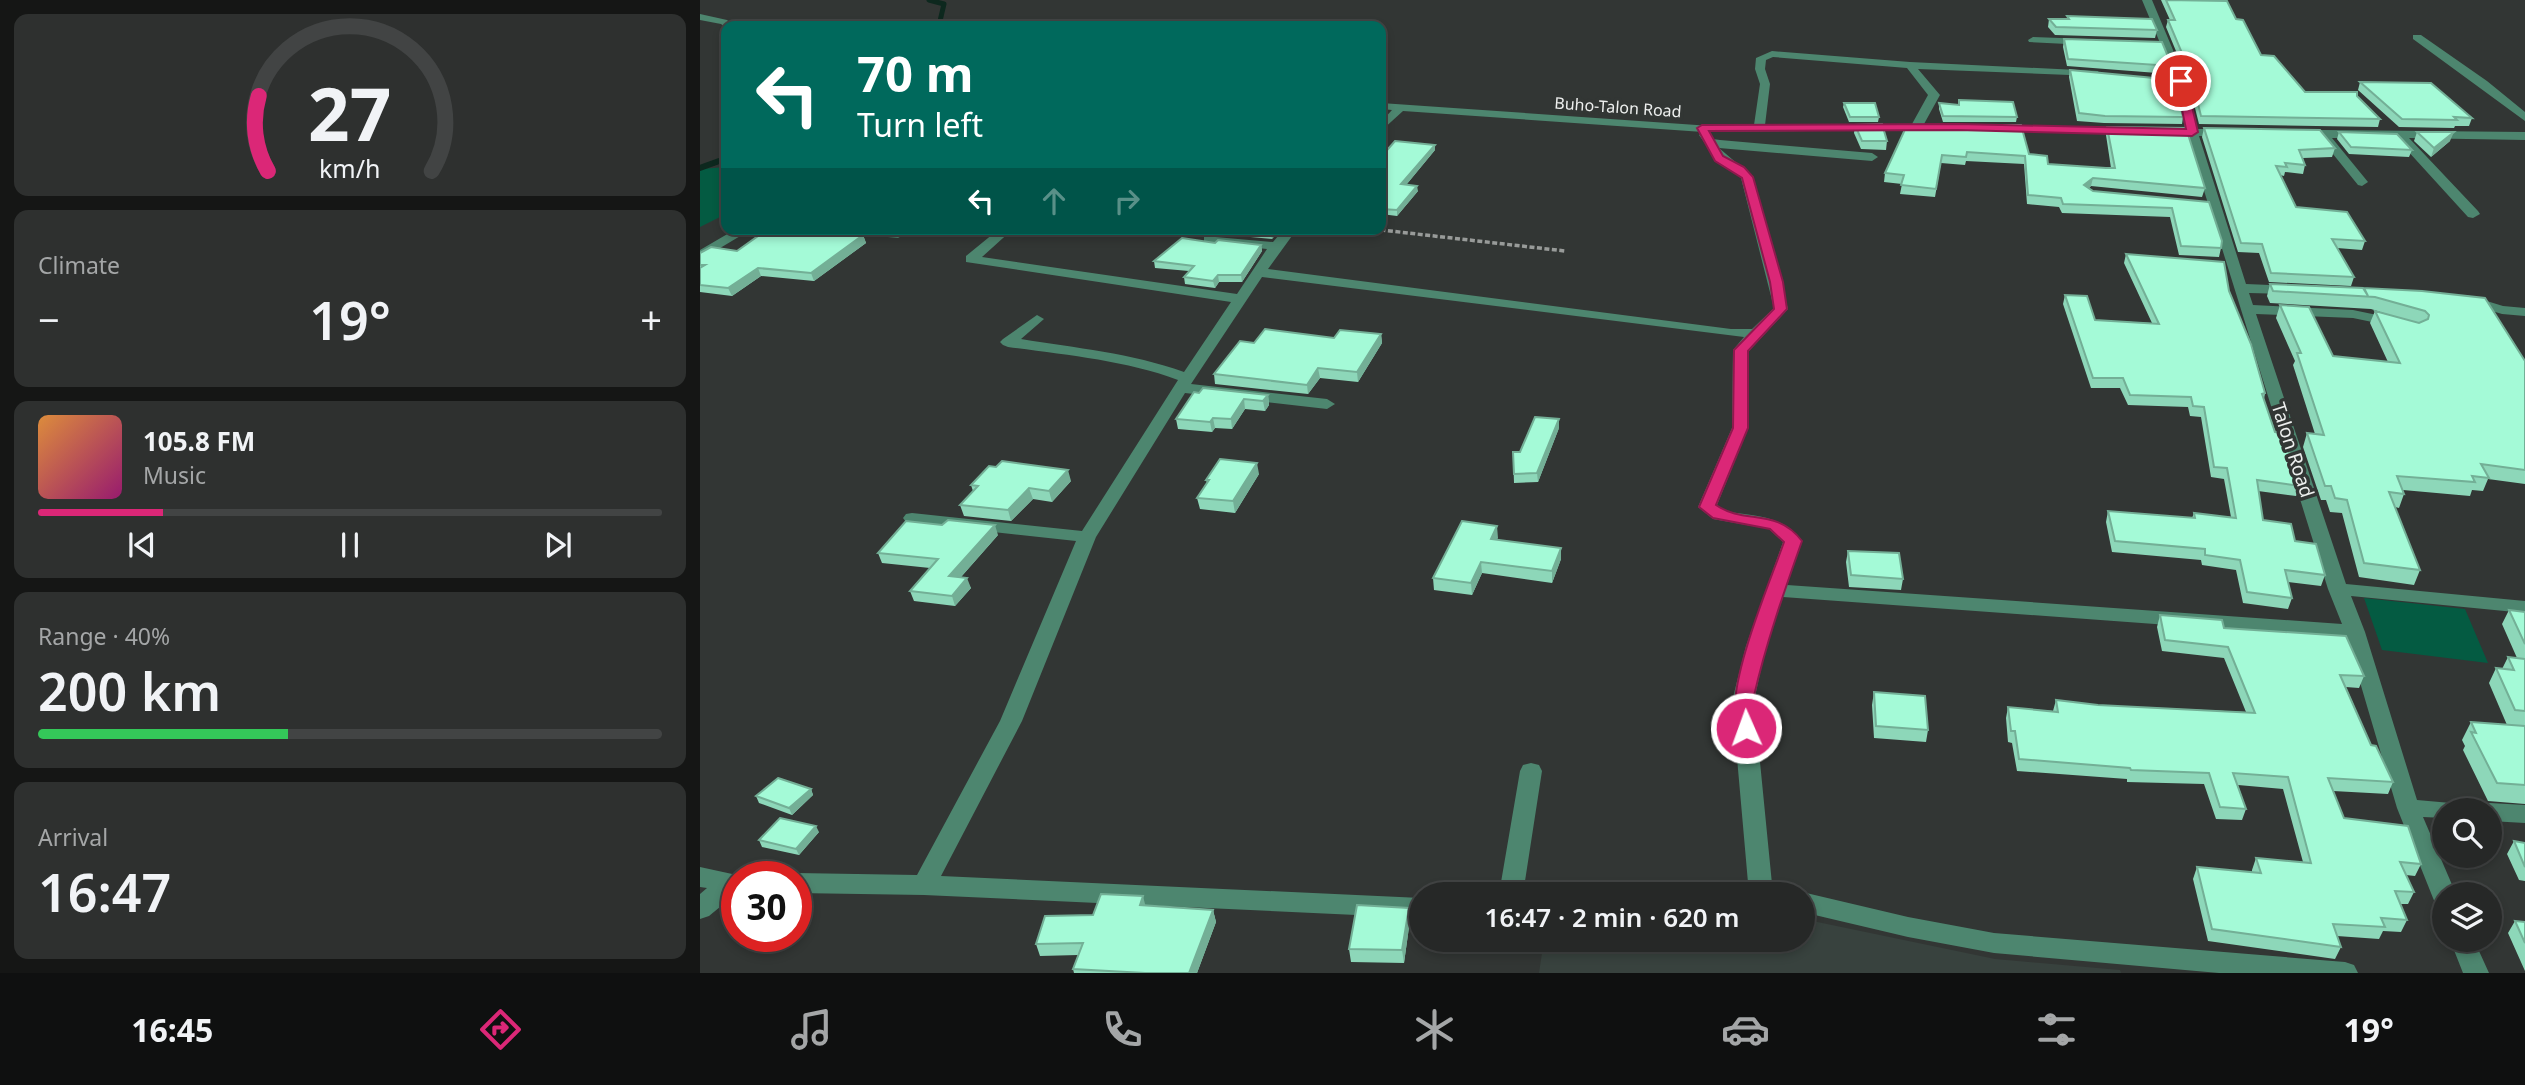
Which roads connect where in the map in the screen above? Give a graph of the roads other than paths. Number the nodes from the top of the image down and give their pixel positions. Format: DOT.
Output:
graph roads {
  1 [pos="2147,0"];
  2 [pos="700,17"];
  3 [pos="721,21"];
  4 [pos="2417,37"];
  5 [pos="2033,40"];
  6 [pos="2095,42"];
  7 [pos="1910,65"];
  8 [pos="2108,74"];
  9 [pos="1386,107"];
  10 [pos="1400,108"];
  11 [pos="2379,118"];
  12 [pos="2525,118"];
  13 [pos="1386,123"];
  14 [pos="1916,127"];
  15 [pos="1944,127"];
  16 [pos="1759,128"];
  17 [pos="1985,128"];
  18 [pos="2137,131"];
  19 [pos="2151,132"];
  20 [pos="2192,132"];
  21 [pos="2245,133"];
  22 [pos="2284,134"];
  23 [pos="2323,134"];
  24 [pos="1705,135"];
  25 [pos="2398,135"];
  26 [pos="2525,136"];
  27 [pos="1872,157"];
  28 [pos="2362,182"];
  29 [pos="2473,214"];
  30 [pos="736,235"];
  31 [pos="1000,235"];
  32 [pos="1285,235"];
  33 [pos="1209,239"];
  34 [pos="1276,246"];
  35 [pos="700,256"];
  36 [pos="1259,272"];
  37 [pos="2240,288"];
  38 [pos="2310,291"];
  39 [pos="2449,297"];
  40 [pos="1240,299"];
  41 [pos="2247,309"];
  42 [pos="2498,309"];
  43 [pos="2525,312"];
  44 [pos="2525,318"];
  45 [pos="1037,319"];
  46 [pos="2415,329"];
  47 [pos="1756,332"];
  48 [pos="1184,383"];
  49 [pos="1327,404"];
  50 [pos="912,518"];
  51 [pos="1087,537"];
  52 [pos="2338,589"];
  53 [pos="1776,590"];
  54 [pos="2525,607"];
  55 [pos="2355,632"];
  56 [pos="1531,771"];
  57 [pos="2408,808"];
  58 [pos="2432,809"];
  59 [pos="2502,813"];
  60 [pos="2525,814"];
  61 [pos="700,877"];
  62 [pos="721,881"];
  63 [pos="1513,882"];
  64 [pos="1760,882"];
  65 [pos="2438,882"];
  66 [pos="812,883"];
  67 [pos="924,885"];
  68 [pos="721,892"];
  69 [pos="1815,905"];
  70 [pos="1409,907"];
  71 [pos="700,909"];
  72 [pos="2467,952"];
  73 [pos="2345,973"];
  74 [pos="2476,973"];
  1 -- 20 [label="street, Talon Road"];
  2 -- 3 [label="street"];
  4 -- 12 [label="street"];
  5 -- 6 [label="street"];
  7 -- 8 [label="street"];
  7 -- 14 [label="street"];
  7 -- 16 [label="street"];
  9 -- 10 [label="street, Buho-Talon Road"];
  10 -- 13 [label="street"];
  10 -- 24 [label="street, Buho-Talon Road"];
  11 -- 25 [label="street"];
  14 -- 15 [label="street, Buho-Talon Road"];
  14 -- 16 [label="street, Buho-Talon Road"];
  16 -- 24 [label="street, Buho-Talon Road"];
  17 -- 18 [label="street"];
  19 -- 20 [label="street"];
  20 -- 21 [label="street"];
  20 -- 37 [label="street, Talon Road"];
  22 -- 23 [label="street"];
  23 -- 25 [label="street"];
  23 -- 28 [label="street"];
  24 -- 27 [label="street"];
  24 -- 47 [label="street"];
  25 -- 26 [label="street"];
  25 -- 29 [label="street"];
  30 -- 35 [label="street"];
  31 -- 40 [label="street"];
  32 -- 34 [label="street"];
  33 -- 34 [label="street"];
  34 -- 36 [label="street"];
  36 -- 40 [label="street"];
  36 -- 47 [label="street"];
  37 -- 38 [label="street"];
  37 -- 41 [label="street, Talon Road"];
  39 -- 42 [label="street"];
  40 -- 48 [label="street"];
  41 -- 46 [label="street"];
  41 -- 52 [label="street, Talon Road"];
  42 -- 43 [label="street"];
  42 -- 44 [label="street"];
  45 -- 48 [label="street"];
  47 -- 53 [label="street"];
  48 -- 49 [label="street"];
  48 -- 51 [label="street"];
  50 -- 51 [label="street"];
  51 -- 67 [label="street"];
  52 -- 54 [label="street"];
  52 -- 55 [label="street, Talon Road"];
  53 -- 55 [label="street"];
  53 -- 64 [label="street"];
  55 -- 57 [label="street, Talon Road"];
  56 -- 63 [label="street"];
  57 -- 58 [label="street"];
  57 -- 65 [label="street, Talon Road"];
  59 -- 60 [label="street"];
  61 -- 62 [label="street"];
  66 -- 67 [label="street"];
  67 -- 70 [label="street"];
  68 -- 71 [label="street"];
  69 -- 73 [label="street"];
  72 -- 74 [label="street"];
}
